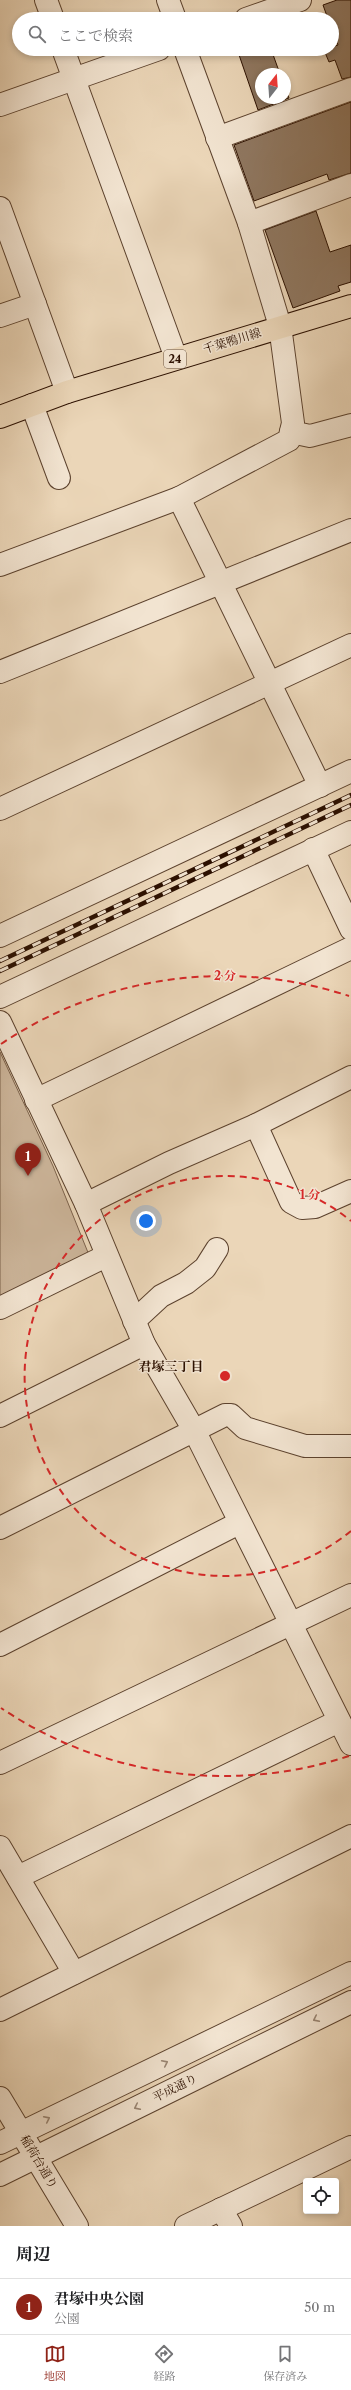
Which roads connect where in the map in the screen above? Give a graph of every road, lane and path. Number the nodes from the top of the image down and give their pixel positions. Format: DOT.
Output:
graph roads {
  1 [pos="46,0"];
  2 [pos="168,0"];
  3 [pos="300,0"];
  4 [pos="50,12"];
  5 [pos="172,12"];
  6 [pos="266,12"];
  7 [pos="66,56"];
  8 [pos="138,56"];
  9 [pos="188,56"];
  10 [pos="74,78"];
  11 [pos="351,89"];
  12 [pos="0,105"];
  13 [pos="217,138"];
  14 [pos="351,185"];
  15 [pos="0,209"];
  16 [pos="249,222"];
  17 [pos="35,304"];
  18 [pos="351,306"];
  19 [pos="0,316"];
  20 [pos="280,326"];
  21 [pos="176,358"];
  22 [pos="66,392"];
  23 [pos="32,405"];
  24 [pos="0,417"];
  25 [pos="351,425"];
  26 [pos="291,432"];
  27 [pos="59,478"];
  28 [pos="179,498"];
  29 [pos="351,530"];
  30 [pos="0,565"];
  31 [pos="220,582"];
  32 [pos="351,645"];
  33 [pos="0,672"];
  34 [pos="268,683"];
  35 [pos="351,771"];
  36 [pos="320,786"];
  37 [pos="0,809"];
  38 [pos="351,832"];
  39 [pos="313,849"];
  40 [pos="351,929"];
  41 [pos="0,936"];
  42 [pos="351,948"];
  43 [pos="0,997"];
  44 [pos="0,1022"];
  45 [pos="351,1078"];
  46 [pos="36,1100"];
  47 [pos="256,1125"];
  48 [pos="351,1191"];
  49 [pos="86,1204"];
  50 [pos="218,1249"];
  51 [pos="106,1256"];
  52 [pos="0,1308"];
  53 [pos="134,1321"];
  54 [pos="144,1344"];
  55 [pos="0,1416"];
  56 [pos="194,1432"];
  57 [pos="351,1446"];
  58 [pos="239,1523"];
  59 [pos="0,1528"];
  60 [pos="351,1594"];
  61 [pos="290,1625"];
  62 [pos="0,1645"];
  63 [pos="339,1721"];
  64 [pos="351,1744"];
  65 [pos="0,1763"];
  66 [pos="351,1836"];
  67 [pos="0,1847"];
  68 [pos="18,1877"];
  69 [pos="74,1973"];
  70 [pos="351,1973"];
  71 [pos="351,2002"];
  72 [pos="0,2010"];
  73 [pos="0,2098"];
  74 [pos="21,2132"];
  75 [pos="0,2143"];
  76 [pos="351,2147"];
  77 [pos="36,2157"];
  78 [pos="0,2175"];
  79 [pos="226,2218"];
  80 [pos="77,2226"];
  81 [pos="186,2226"];
  1 -- 4 [label="street"];
  2 -- 5 [label="street"];
  3 -- 6 [label="street"];
  7 -- 10 [label="street"];
  8 -- 10 [label="street"];
  9 -- 13 [label="street"];
  10 -- 12 [label="street"];
  10 -- 21 [label="street"];
  11 -- 13 [label="street"];
  13 -- 16 [label="street"];
  14 -- 16 [label="street"];
  15 -- 17 [label="street"];
  16 -- 20 [label="street"];
  17 -- 19 [label="street"];
  17 -- 22 [label="street"];
  18 -- 20 [label="main road, 千葉鴨川線 / 24"];
  20 -- 21 [label="main road, 千葉鴨川線 / 24"];
  20 -- 26 [label="street"];
  21 -- 22 [label="main road, 千葉鴨川線 / 24"];
  22 -- 23 [label="main road, 千葉鴨川線 / 24"];
  23 -- 24 [label="main road, 千葉鴨川線 / 24"];
  23 -- 27 [label="street"];
  25 -- 26 [label="street"];
  26 -- 28 [label="street"];
  28 -- 30 [label="street"];
  28 -- 31 [label="street"];
  29 -- 31 [label="street"];
  31 -- 33 [label="street"];
  31 -- 34 [label="street"];
  32 -- 34 [label="street"];
  34 -- 36 [label="street"];
  34 -- 37 [label="street"];
  35 -- 36 [label="street"];
  36 -- 41 [label="street"];
  38 -- 39 [label="street"];
  39 -- 40 [label="street"];
  39 -- 43 [label="street"];
  42 -- 46 [label="street"];
  44 -- 46 [label="street"];
  45 -- 47 [label="street"];
  46 -- 49 [label="street"];
  47 -- 48 [label="street"];
  47 -- 49 [label="street"];
  49 -- 51 [label="street"];
  50 -- 53 [label="street"];
  51 -- 52 [label="street"];
  51 -- 53 [label="street"];
  53 -- 54 [label="street"];
  54 -- 55 [label="street"];
  54 -- 56 [label="street"];
  56 -- 57 [label="street"];
  56 -- 58 [label="street"];
  56 -- 59 [label="street"];
  58 -- 61 [label="street"];
  58 -- 62 [label="street"];
  60 -- 61 [label="street"];
  61 -- 63 [label="street"];
  61 -- 65 [label="street"];
  63 -- 64 [label="street"];
  63 -- 68 [label="street"];
  66 -- 69 [label="street"];
  67 -- 68 [label="street"];
  68 -- 69 [label="street"];
  69 -- 72 [label="street"];
  74 -- 70 [label="street, one-way"];
  71 -- 77 [label="street, 平成通り, one-way"];
  73 -- 74 [label="street, 稲荷台通り"];
  74 -- 75 [label="street"];
  74 -- 77 [label="street, 稲荷台通り"];
  76 -- 79 [label="street"];
  77 -- 78 [label="street, 平成通り"];
  77 -- 80 [label="street, 稲荷台通り"];
  79 -- 81 [label="street"];
}
